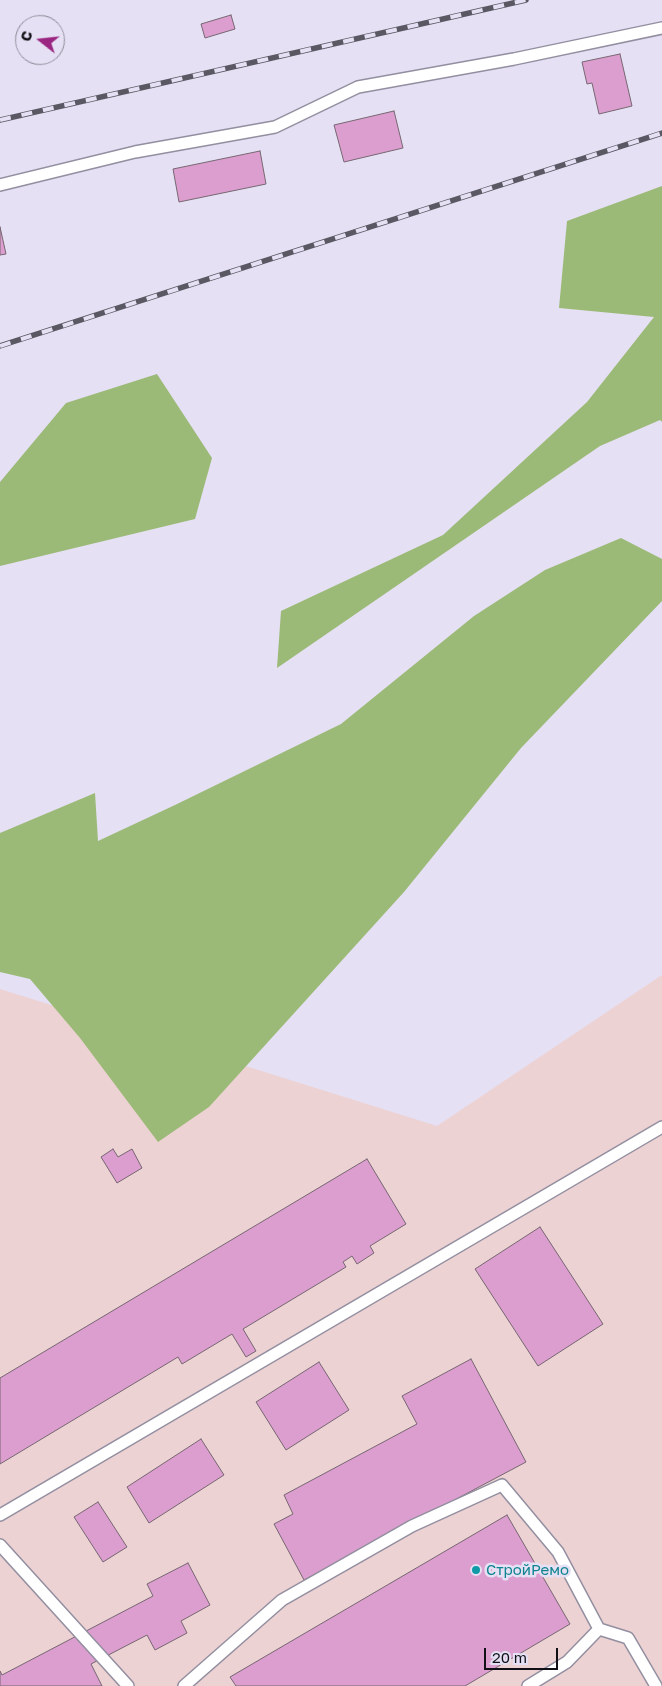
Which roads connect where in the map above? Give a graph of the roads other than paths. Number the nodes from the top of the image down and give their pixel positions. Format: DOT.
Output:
graph roads {
  1 [pos="662,28"];
  2 [pos="0,185"];
  3 [pos="662,1127"];
  4 [pos="0,1515"];
  5 [pos="0,1545"];
  6 [pos="599,1629"];
  7 [pos="128,1686"];
  8 [pos="184,1686"];
  9 [pos="528,1686"];
  10 [pos="656,1686"];
  1 -- 2 [label="lane"];
  3 -- 4 [label="lane"];
  5 -- 7 [label="lane"];
  6 -- 8 [label="lane"];
  6 -- 9 [label="lane"];
  6 -- 10 [label="lane"];
}
